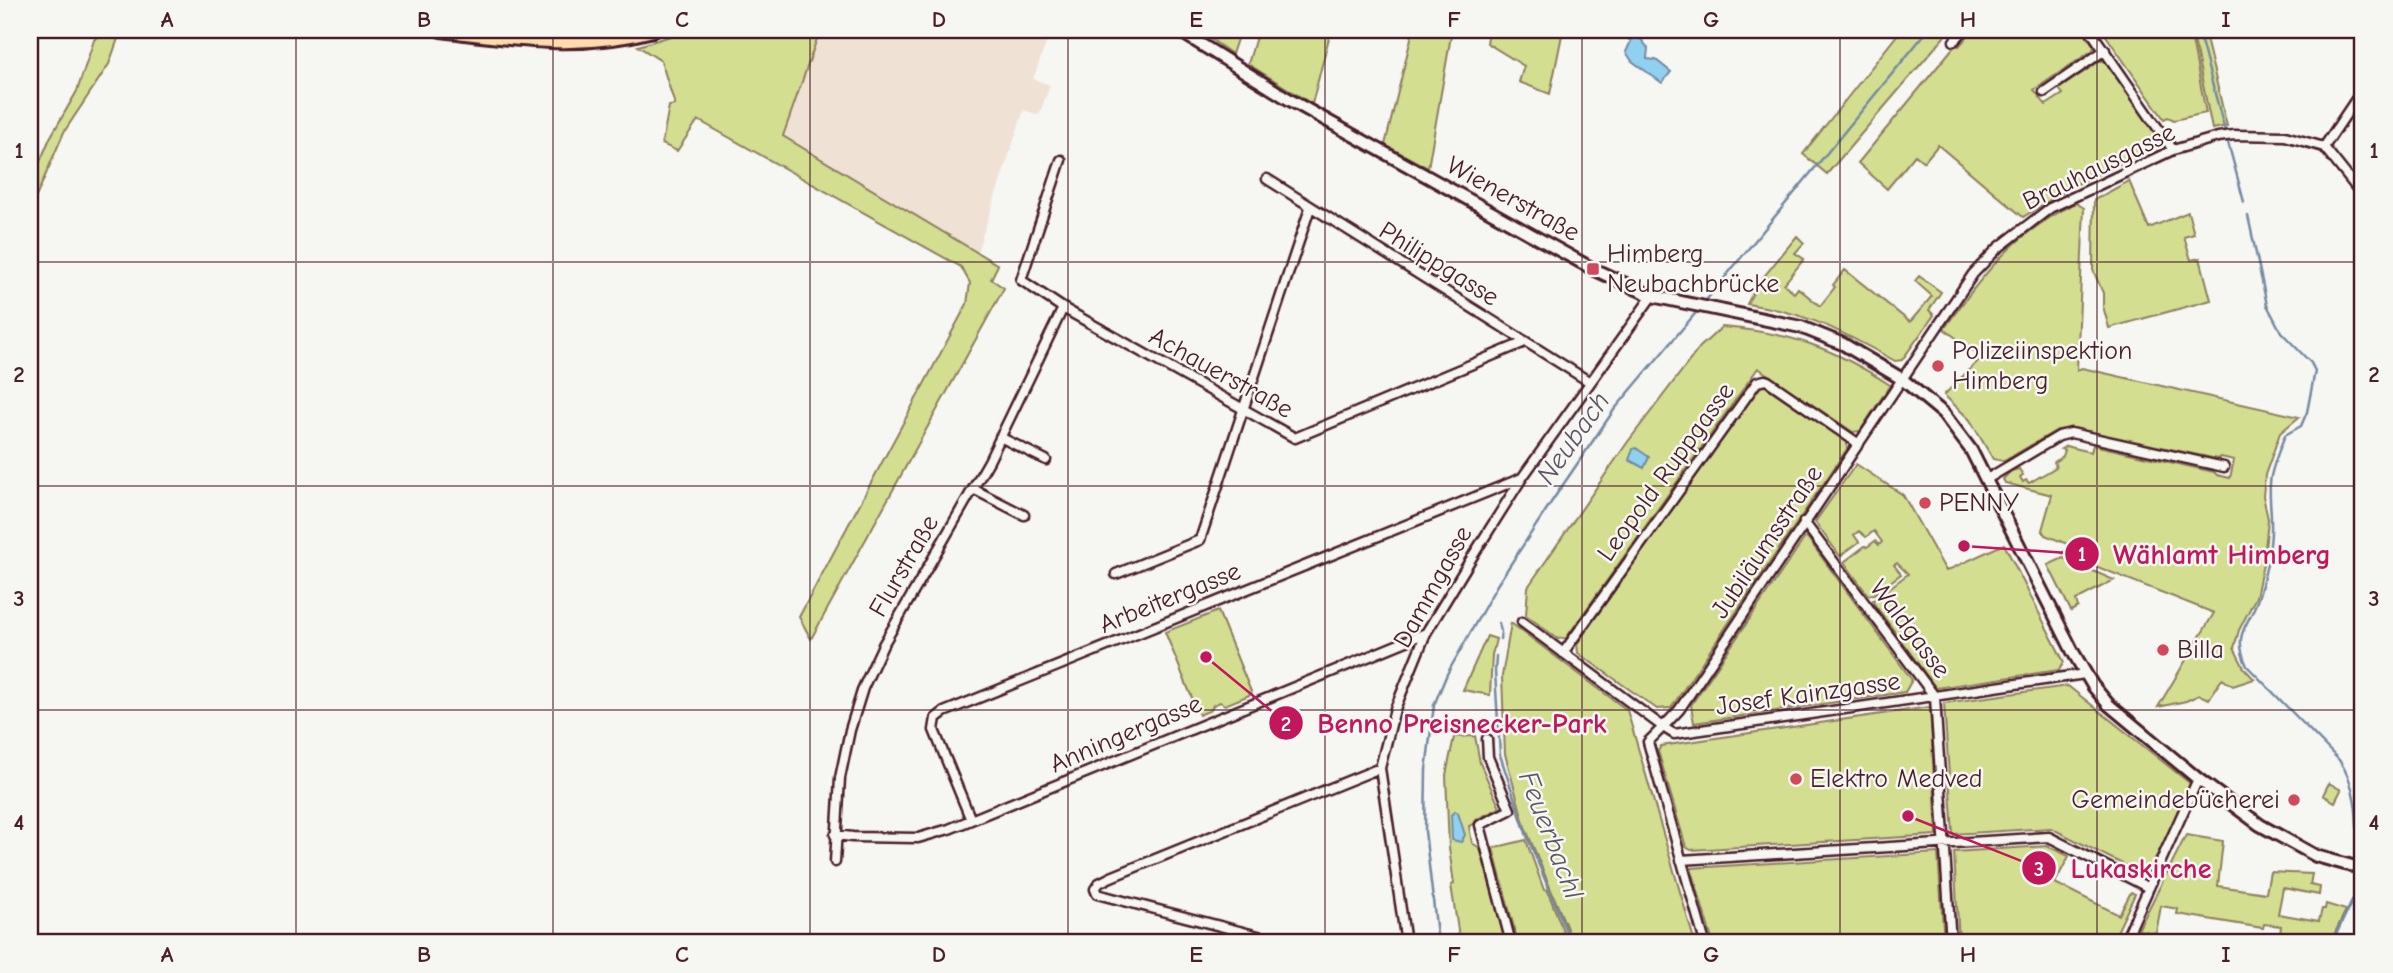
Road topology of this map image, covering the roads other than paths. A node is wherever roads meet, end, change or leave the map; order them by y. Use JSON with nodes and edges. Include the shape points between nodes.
{"nodes":[{"id":1,"x":441,"y":30,"type":"edge"},
{"id":2,"x":653,"y":30,"type":"edge"},
{"id":3,"x":1178,"y":30,"type":"edge"},
{"id":4,"x":1964,"y":30,"type":"edge"},
{"id":5,"x":2090,"y":30,"type":"edge"},
{"id":6,"x":1954,"y":41,"type":"dead end"},
{"id":7,"x":2105,"y":50,"type":"junction"},
{"id":8,"x":2363,"y":89,"type":"edge"},
{"id":9,"x":2044,"y":92,"type":"dead end"},
{"id":10,"x":2324,"y":147,"type":"junction"},
{"id":11,"x":2173,"y":150,"type":"junction"},
{"id":12,"x":1061,"y":160,"type":"dead end"},
{"id":13,"x":1267,"y":179,"type":"dead end"},
{"id":14,"x":2363,"y":196,"type":"edge"},
{"id":15,"x":1310,"y":208,"type":"junction"},
{"id":16,"x":1652,"y":296,"type":"junction"},
{"id":17,"x":1063,"y":308,"type":"junction"},
{"id":18,"x":1525,"y":342,"type":"junction"},
{"id":19,"x":1902,"y":379,"type":"junction"},
{"id":20,"x":1590,"y":382,"type":"junction"},
{"id":21,"x":1241,"y":409,"type":"junction"},
{"id":22,"x":1000,"y":437,"type":"junction"},
{"id":23,"x":1859,"y":444,"type":"junction"},
{"id":24,"x":1046,"y":460,"type":"dead end"},
{"id":25,"x":2224,"y":467,"type":"dead end"},
{"id":26,"x":1522,"y":478,"type":"junction"},
{"id":27,"x":1987,"y":479,"type":"junction"},
{"id":28,"x":972,"y":489,"type":"junction"},
{"id":29,"x":1024,"y":514,"type":"dead end"},
{"id":30,"x":1804,"y":522,"type":"junction"},
{"id":31,"x":1116,"y":574,"type":"dead end"},
{"id":32,"x":1522,"y":622,"type":"dead end"},
{"id":33,"x":1426,"y":633,"type":"junction"},
{"id":34,"x":1563,"y":653,"type":"junction"},
{"id":35,"x":2085,"y":674,"type":"junction"},
{"id":36,"x":1935,"y":697,"type":"junction"},
{"id":37,"x":1664,"y":727,"type":"junction"},
{"id":38,"x":1488,"y":739,"type":"dead end"},
{"id":39,"x":1380,"y":768,"type":"junction"},
{"id":40,"x":2198,"y":779,"type":"junction"},
{"id":41,"x":971,"y":820,"type":"junction"},
{"id":42,"x":835,"y":835,"type":"junction"},
{"id":43,"x":1945,"y":844,"type":"junction"},
{"id":44,"x":1681,"y":860,"type":"junction"},
{"id":45,"x":835,"y":862,"type":"dead end"},
{"id":46,"x":2363,"y":869,"type":"edge"},
{"id":47,"x":2149,"y":888,"type":"junction"},
{"id":48,"x":1285,"y":943,"type":"edge"},
{"id":49,"x":1406,"y":943,"type":"edge"},
{"id":50,"x":1511,"y":943,"type":"edge"},
{"id":51,"x":1705,"y":943,"type":"edge"},
{"id":52,"x":1951,"y":943,"type":"edge"},
{"id":53,"x":2124,"y":943,"type":"edge"}],
"edges":[{"from":1,"to":2,"type":"main road","via":[[541,42],[619,39]]},
{"from":3,"to":16,"type":"street","name":"Wienerstraße","via":[[1290,100],[1530,236]]},
{"from":4,"to":6,"type":"street"},
{"from":5,"to":7,"type":"street"},
{"from":7,"to":9,"type":"street"},
{"from":7,"to":11,"type":"street"},
{"from":8,"to":10,"type":"street"},
{"from":10,"to":11,"type":"street","name":"Brauhausgasse","via":[[2285,136],[2234,135]]},
{"from":10,"to":14,"type":"street"},
{"from":11,"to":19,"type":"street","name":"Brauhausgasse","via":[[2050,208],[2021,228],[1973,274]]},
{"from":12,"to":17,"type":"street","name":"Achauerstraße","via":[[1021,280]]},
{"from":13,"to":15,"type":"street","name":"Philippgasse"},
{"from":15,"to":18,"type":"street","name":"Philippgasse"},
{"from":15,"to":21,"type":"street"},
{"from":16,"to":19,"type":"street","name":"Wienerstraße","via":[[1780,321],[1843,344]]},
{"from":16,"to":20,"type":"street","name":"Dammgasse"},
{"from":17,"to":21,"type":"street","name":"Achauerstraße"},
{"from":17,"to":22,"type":"street","name":"Flurstraße"},
{"from":18,"to":20,"type":"street","name":"Philippgasse"},
{"from":18,"to":21,"type":"street","name":"Achauerstraße","via":[[1295,438]]},
{"from":19,"to":23,"type":"street","name":"Jubiläumsstraße"},
{"from":19,"to":27,"type":"street","name":"Wienerstraße","via":[[1943,413]]},
{"from":20,"to":26,"type":"street","name":"Dammgasse"},
{"from":21,"to":31,"type":"street","via":[[1200,540]]},
{"from":22,"to":24,"type":"street"},
{"from":22,"to":28,"type":"street","name":"Flurstraße"},
{"from":23,"to":30,"type":"street","name":"Jubiläumsstraße"},
{"from":23,"to":34,"type":"street","name":"Leopold Ruppgasse","via":[[1765,380],[1757,382]]},
{"from":25,"to":27,"type":"street","via":[[2071,433]]},
{"from":26,"to":33,"type":"street","name":"Dammgasse"},
{"from":26,"to":41,"type":"street","name":"Arbeitergasse","via":[[944,712],[936,718],[934,730]]},
{"from":27,"to":35,"type":"street","name":"Wienerstraße"},
{"from":28,"to":29,"type":"street"},
{"from":28,"to":42,"type":"street","name":"Flurstraße","via":[[863,688],[840,778]]},
{"from":30,"to":36,"type":"street","name":"Waldgasse"},
{"from":30,"to":37,"type":"street","name":"Jubiläumsstraße"},
{"from":32,"to":34,"type":"street"},
{"from":33,"to":39,"type":"street","name":"Dammgasse","via":[[1395,709]]},
{"from":33,"to":41,"type":"street","name":"Anningergasse"},
{"from":34,"to":37,"type":"street"},
{"from":35,"to":36,"type":"street","name":"Josef Kainzgasse"},
{"from":35,"to":40,"type":"street","name":"Wienerstraße","via":[[2109,705]]},
{"from":36,"to":37,"type":"street","name":"Josef Kainzgasse","via":[[1674,734]]},
{"from":36,"to":43,"type":"street","name":"Waldgasse"},
{"from":37,"to":44,"type":"street","name":"Jubiläumsstraße","via":[[1648,742]]},
{"from":38,"to":50,"type":"street","via":[[1488,757],[1510,810],[1480,825]]},
{"from":39,"to":48,"type":"street","via":[[1111,877],[1095,889],[1097,894]]},
{"from":39,"to":49,"type":"street","name":"Dammgasse"},
{"from":40,"to":46,"type":"street","name":"Wienerstraße","via":[[2276,835],[2316,856]]},
{"from":40,"to":47,"type":"street"},
{"from":41,"to":42,"type":"street","name":"Anningergasse","via":[[918,838]]},
{"from":42,"to":45,"type":"street","name":"Flurstraße"},
{"from":43,"to":44,"type":"street"},
{"from":43,"to":47,"type":"street","via":[[2049,837]]},
{"from":43,"to":52,"type":"street","name":"Waldgasse"},
{"from":44,"to":51,"type":"street"},
{"from":47,"to":53,"type":"street"}]}
